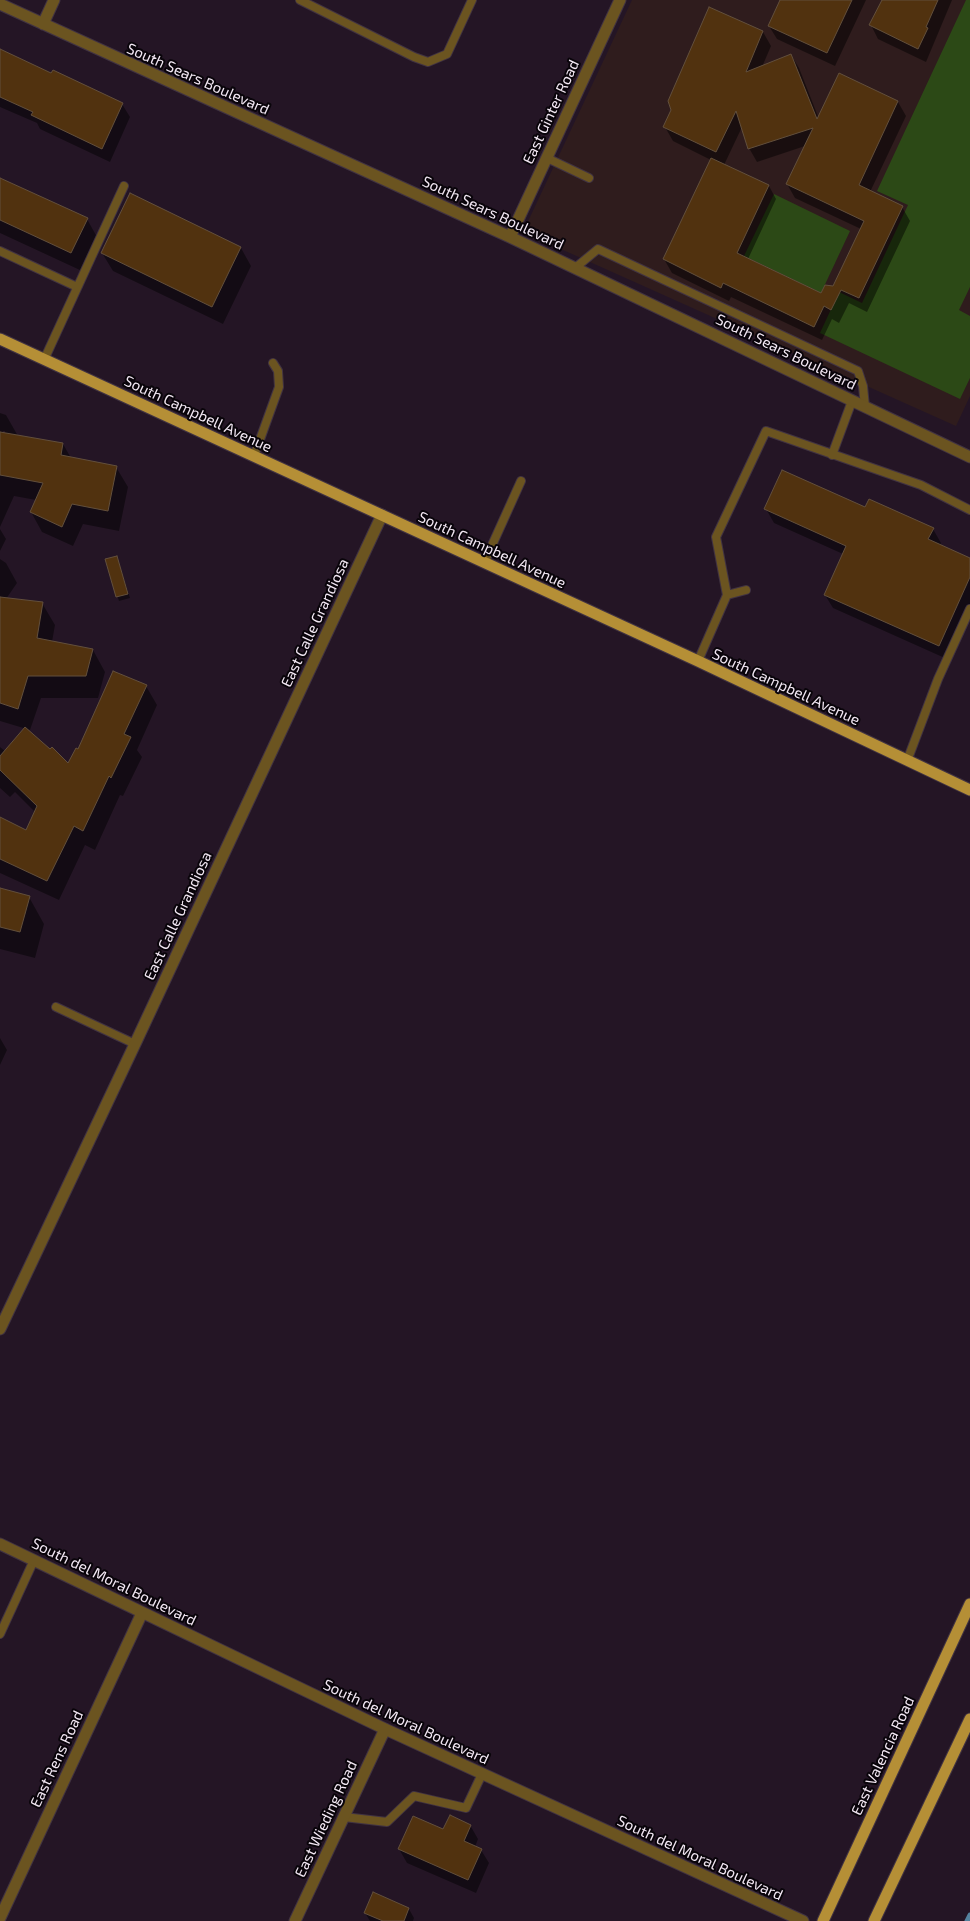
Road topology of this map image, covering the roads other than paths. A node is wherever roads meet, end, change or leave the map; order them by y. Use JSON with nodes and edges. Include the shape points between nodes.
{"nodes":[{"id":1,"x":54,"y":0,"type":"edge"},
{"id":2,"x":300,"y":0,"type":"edge"},
{"id":3,"x":472,"y":0,"type":"edge"},
{"id":4,"x":620,"y":0,"type":"edge"},
{"id":5,"x":0,"y":4,"type":"edge"},
{"id":6,"x":43,"y":24,"type":"junction"},
{"id":7,"x":547,"y":158,"type":"junction"},
{"id":8,"x":589,"y":178,"type":"dead end"},
{"id":9,"x":124,"y":186,"type":"dead end"},
{"id":10,"x":510,"y":237,"type":"junction"},
{"id":11,"x":0,"y":251,"type":"edge"},
{"id":12,"x":575,"y":268,"type":"junction"},
{"id":13,"x":75,"y":286,"type":"dead end"},
{"id":14,"x":0,"y":339,"type":"edge"},
{"id":15,"x":44,"y":360,"type":"junction"},
{"id":16,"x":273,"y":364,"type":"dead end"},
{"id":17,"x":852,"y":401,"type":"junction"},
{"id":18,"x":865,"y":406,"type":"junction"},
{"id":19,"x":832,"y":455,"type":"junction"},
{"id":20,"x":254,"y":456,"type":"junction"},
{"id":21,"x":970,"y":457,"type":"edge"},
{"id":22,"x":521,"y":481,"type":"dead end"},
{"id":23,"x":970,"y":510,"type":"edge"},
{"id":24,"x":382,"y":515,"type":"junction"},
{"id":25,"x":484,"y":562,"type":"junction"},
{"id":26,"x":746,"y":590,"type":"dead end"},
{"id":27,"x":727,"y":595,"type":"junction"},
{"id":28,"x":970,"y":609,"type":"edge"},
{"id":29,"x":698,"y":661,"type":"junction"},
{"id":30,"x":907,"y":761,"type":"junction"},
{"id":31,"x":970,"y":790,"type":"edge"},
{"id":32,"x":56,"y":1007,"type":"dead end"},
{"id":33,"x":135,"y":1044,"type":"junction"},
{"id":34,"x":0,"y":1329,"type":"edge"},
{"id":35,"x":0,"y":1544,"type":"edge"},
{"id":36,"x":34,"y":1560,"type":"junction"},
{"id":37,"x":970,"y":1604,"type":"edge"},
{"id":38,"x":142,"y":1613,"type":"junction"},
{"id":39,"x":0,"y":1634,"type":"edge"},
{"id":40,"x":970,"y":1719,"type":"edge"},
{"id":41,"x":385,"y":1729,"type":"junction"},
{"id":42,"x":482,"y":1774,"type":"junction"},
{"id":43,"x":344,"y":1817,"type":"junction"},
{"id":44,"x":0,"y":1918,"type":"edge"},
{"id":45,"x":295,"y":1921,"type":"edge"},
{"id":46,"x":803,"y":1921,"type":"edge"},
{"id":47,"x":823,"y":1921,"type":"edge"},
{"id":48,"x":874,"y":1921,"type":"edge"}],
"edges":[{"from":1,"to":6,"type":"street"},
{"from":2,"to":3,"type":"lane","via":[[428,62],[447,54]]},
{"from":4,"to":7,"type":"street","name":"East Ginter Road"},
{"from":5,"to":6,"type":"street","name":"South Sears Boulevard"},
{"from":6,"to":10,"type":"street","name":"South Sears Boulevard"},
{"from":7,"to":8,"type":"lane"},
{"from":7,"to":10,"type":"street","name":"East Ginter Road"},
{"from":9,"to":15,"type":"lane"},
{"from":10,"to":12,"type":"street","name":"South Sears Boulevard"},
{"from":11,"to":13,"type":"lane"},
{"from":12,"to":17,"type":"street","name":"South Sears Boulevard"},
{"from":12,"to":18,"type":"lane","via":[[598,249],[858,371]]},
{"from":14,"to":15,"type":"main road","name":"South Campbell Avenue"},
{"from":15,"to":20,"type":"main road","name":"South Campbell Avenue"},
{"from":16,"to":20,"type":"lane","via":[[278,371],[279,387]]},
{"from":17,"to":18,"type":"street","name":"South Sears Boulevard"},
{"from":17,"to":19,"type":"lane"},
{"from":18,"to":21,"type":"street","name":"South Sears Boulevard"},
{"from":19,"to":23,"type":"lane","via":[[921,485]]},
{"from":19,"to":27,"type":"lane","via":[[766,431],[716,537]]},
{"from":20,"to":24,"type":"main road","name":"South Campbell Avenue"},
{"from":22,"to":25,"type":"lane"},
{"from":24,"to":25,"type":"main road","name":"South Campbell Avenue"},
{"from":24,"to":33,"type":"street","name":"East Calle Grandiosa"},
{"from":25,"to":29,"type":"main road","name":"South Campbell Avenue"},
{"from":26,"to":27,"type":"lane"},
{"from":27,"to":29,"type":"lane"},
{"from":28,"to":30,"type":"lane","via":[[938,679]]},
{"from":29,"to":30,"type":"main road","name":"South Campbell Avenue"},
{"from":30,"to":31,"type":"main road","name":"South Campbell Avenue"},
{"from":32,"to":33,"type":"lane"},
{"from":33,"to":34,"type":"street","name":"East Calle Grandiosa"},
{"from":35,"to":36,"type":"street","name":"South del Moral Boulevard"},
{"from":36,"to":38,"type":"street","name":"South del Moral Boulevard"},
{"from":36,"to":39,"type":"lane"},
{"from":37,"to":47,"type":"main road","name":"East Valencia Road"},
{"from":38,"to":41,"type":"street","name":"South del Moral Boulevard"},
{"from":38,"to":44,"type":"street","name":"East Rens Road"},
{"from":40,"to":48,"type":"main road"},
{"from":41,"to":42,"type":"street","name":"South del Moral Boulevard"},
{"from":41,"to":43,"type":"street","name":"East Wieding Road"},
{"from":42,"to":43,"type":"lane","via":[[466,1808],[414,1796],[387,1822]]},
{"from":42,"to":46,"type":"street","name":"South del Moral Boulevard"},
{"from":43,"to":45,"type":"street","name":"East Wieding Road"}]}
